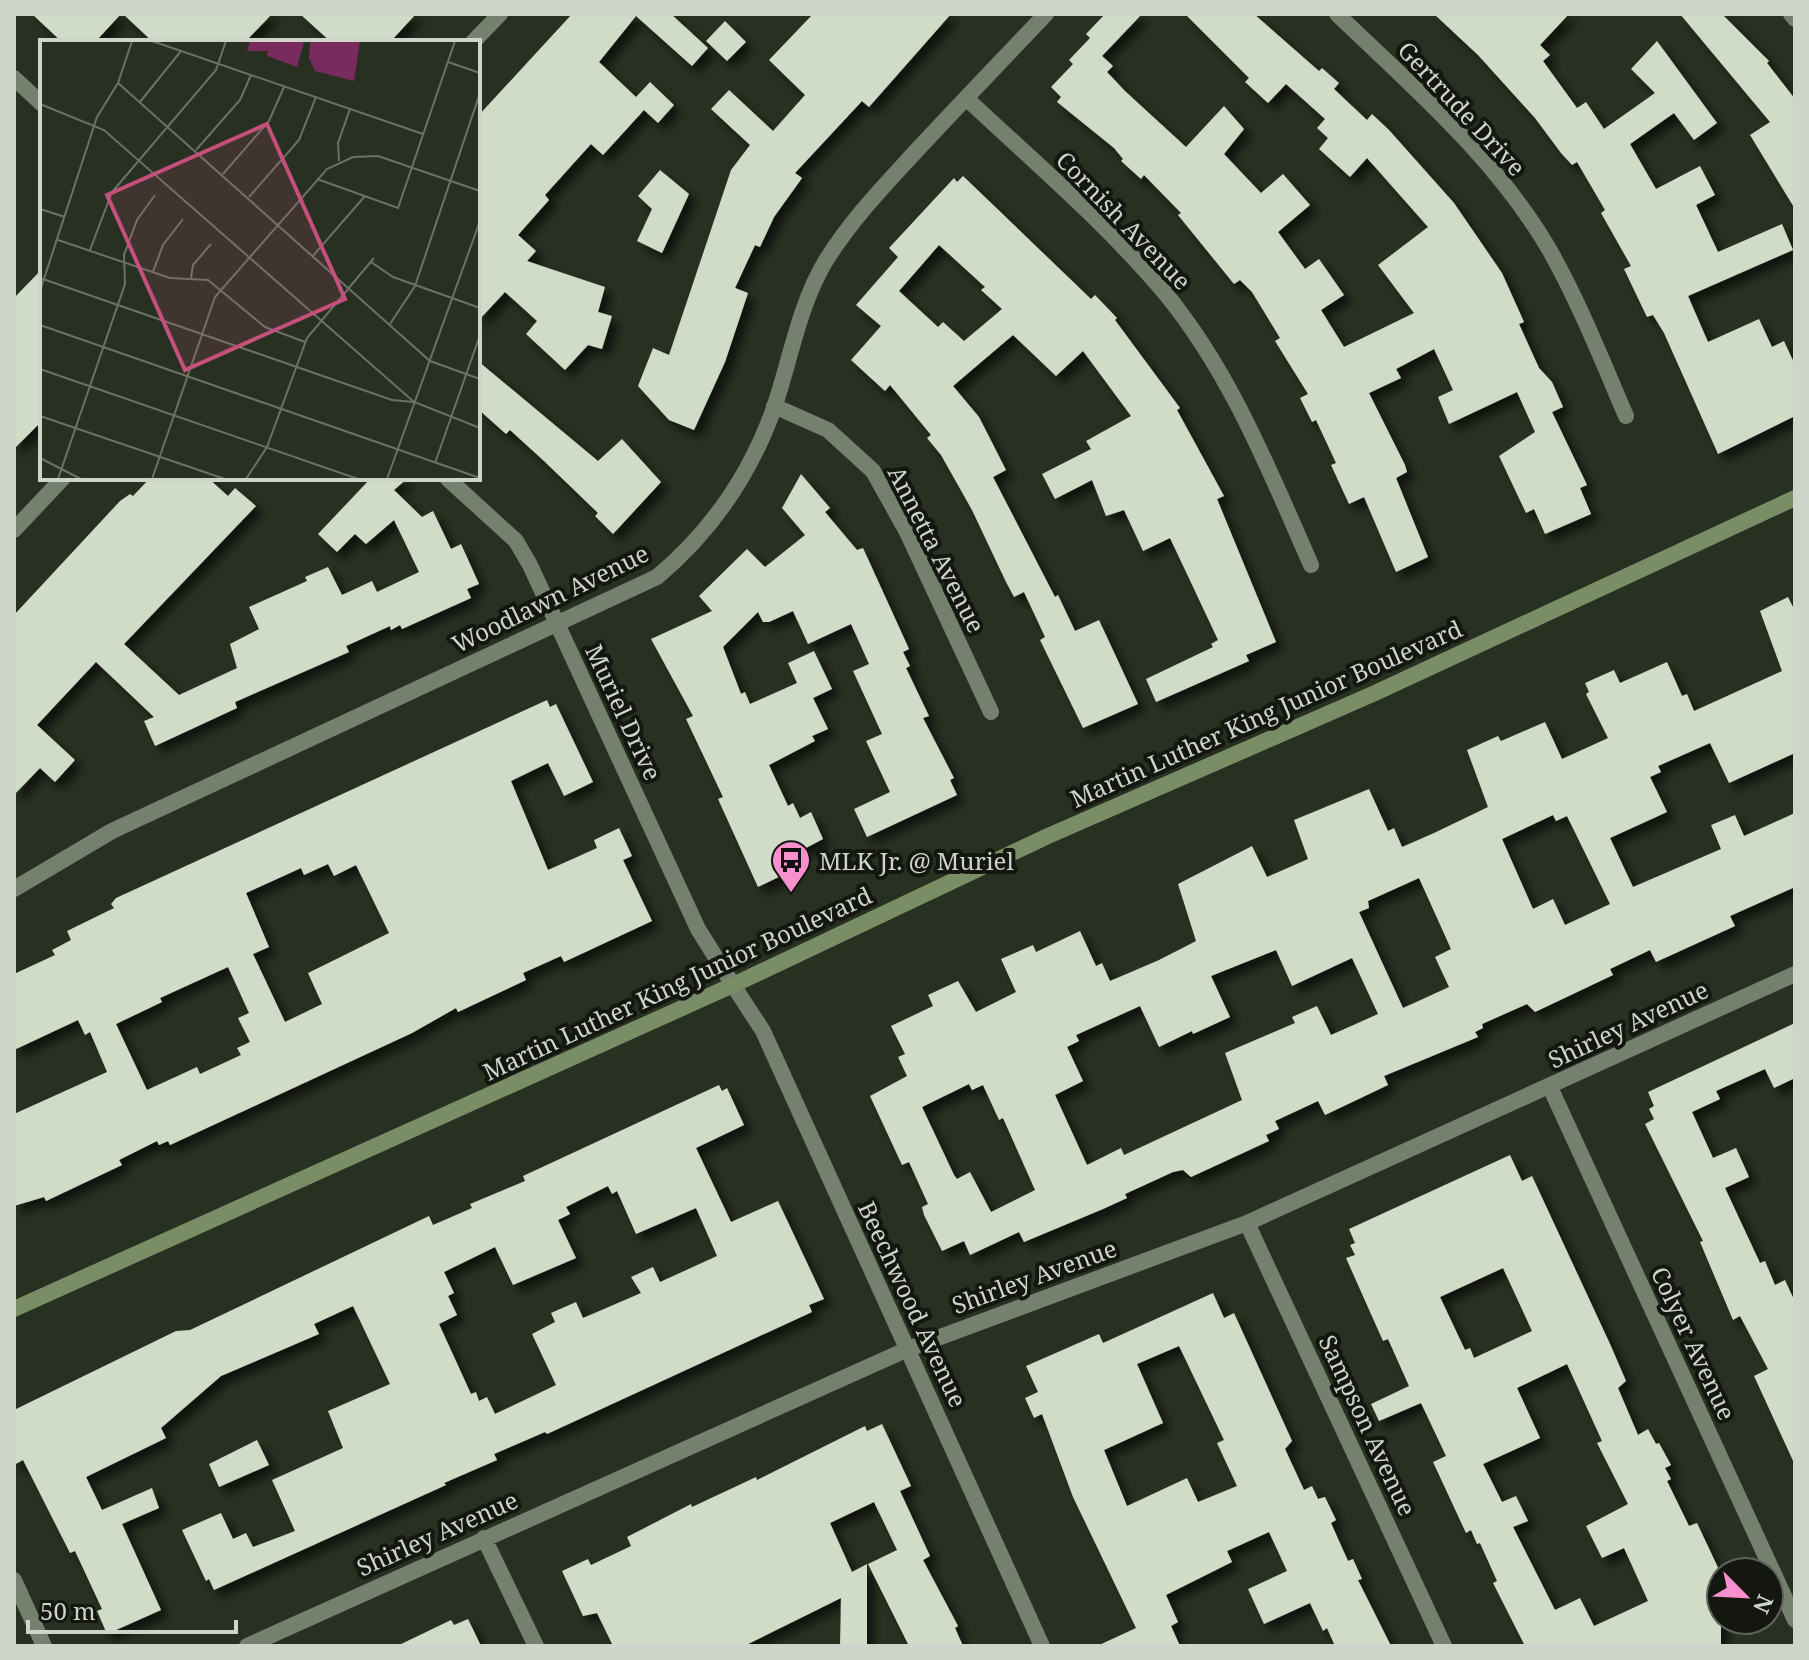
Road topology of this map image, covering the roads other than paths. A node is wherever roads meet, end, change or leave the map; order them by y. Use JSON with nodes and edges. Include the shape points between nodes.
{"nodes":[{"id":1,"x":500,"y":14,"type":"edge"},
{"id":2,"x":1046,"y":14,"type":"edge"},
{"id":3,"x":1337,"y":14,"type":"edge"},
{"id":4,"x":475,"y":40,"type":"edge"},
{"id":5,"x":14,"y":78,"type":"edge"},
{"id":6,"x":966,"y":98,"type":"junction"},
{"id":7,"x":40,"y":102,"type":"edge"},
{"id":8,"x":774,"y":406,"type":"junction"},
{"id":9,"x":1626,"y":416,"type":"dead end"},
{"id":10,"x":61,"y":480,"type":"edge"},
{"id":11,"x":449,"y":480,"type":"edge"},
{"id":12,"x":1795,"y":498,"type":"edge"},
{"id":13,"x":14,"y":530,"type":"edge"},
{"id":14,"x":1311,"y":565,"type":"dead end"},
{"id":15,"x":557,"y":624,"type":"junction"},
{"id":16,"x":991,"y":712,"type":"dead end"},
{"id":17,"x":14,"y":889,"type":"edge"},
{"id":18,"x":1795,"y":974,"type":"edge"},
{"id":19,"x":733,"y":985,"type":"junction"},
{"id":20,"x":1550,"y":1087,"type":"junction"},
{"id":21,"x":1247,"y":1223,"type":"junction"},
{"id":22,"x":14,"y":1309,"type":"edge"},
{"id":23,"x":908,"y":1349,"type":"junction"},
{"id":24,"x":484,"y":1538,"type":"junction"},
{"id":25,"x":14,"y":1580,"type":"edge"},
{"id":26,"x":1795,"y":1620,"type":"edge"},
{"id":27,"x":44,"y":1646,"type":"edge"},
{"id":28,"x":247,"y":1646,"type":"edge"},
{"id":29,"x":536,"y":1646,"type":"edge"},
{"id":30,"x":1042,"y":1646,"type":"edge"},
{"id":31,"x":1444,"y":1646,"type":"edge"}],
"edges":[{"from":1,"to":4,"type":"street"},
{"from":2,"to":6,"type":"street","name":"Woodlawn Avenue"},
{"from":3,"to":9,"type":"street","name":"Gertrude Drive","via":[[1454,127],[1518,205],[1582,313]]},
{"from":5,"to":7,"type":"street"},
{"from":6,"to":8,"type":"street","name":"Woodlawn Avenue","via":[[877,193],[824,263],[804,306]]},
{"from":6,"to":14,"type":"street","name":"Cornish Avenue","via":[[1112,235],[1166,294],[1211,357]]},
{"from":8,"to":15,"type":"street","name":"Woodlawn Avenue","via":[[748,469],[692,548],[657,577]]},
{"from":8,"to":16,"type":"street","name":"Annetta Avenue","via":[[828,430],[873,471]]},
{"from":10,"to":13,"type":"street"},
{"from":11,"to":15,"type":"street","name":"Muriel Drive","via":[[516,541]]},
{"from":12,"to":19,"type":"main road","name":"Martin Luther King Junior Boulevard","via":[[1375,693],[1048,836]]},
{"from":15,"to":17,"type":"street","name":"Woodlawn Avenue","via":[[112,831]]},
{"from":15,"to":19,"type":"street","name":"Muriel Drive","via":[[698,929]]},
{"from":18,"to":20,"type":"street","name":"Shirley Avenue"},
{"from":19,"to":22,"type":"main road","name":"Martin Luther King Junior Boulevard"},
{"from":19,"to":23,"type":"street","name":"Beechwood Avenue","via":[[763,1031]]},
{"from":20,"to":21,"type":"street","name":"Shirley Avenue"},
{"from":20,"to":26,"type":"street","name":"Colyer Avenue"},
{"from":21,"to":23,"type":"street","name":"Shirley Avenue"},
{"from":21,"to":31,"type":"street","name":"Sampson Avenue"},
{"from":23,"to":24,"type":"street","name":"Shirley Avenue"},
{"from":23,"to":30,"type":"street","name":"Beechwood Avenue"},
{"from":24,"to":28,"type":"street","name":"Shirley Avenue"},
{"from":24,"to":29,"type":"street"},
{"from":25,"to":27,"type":"street"}]}
